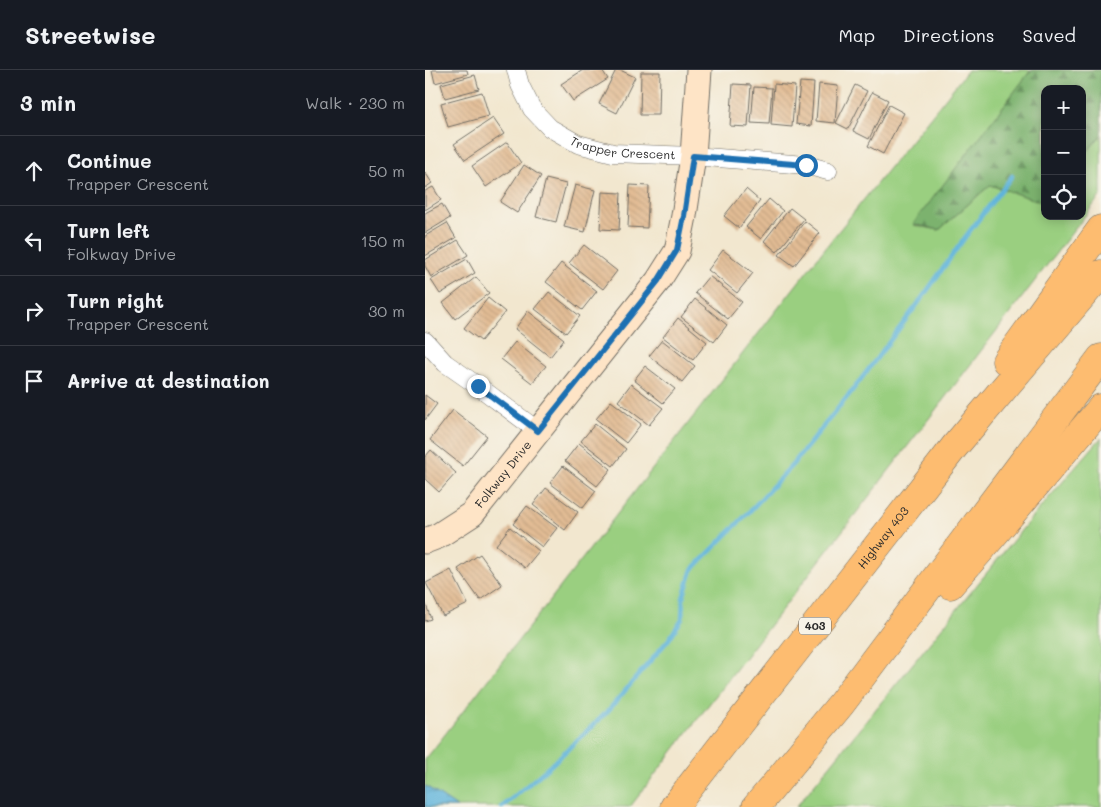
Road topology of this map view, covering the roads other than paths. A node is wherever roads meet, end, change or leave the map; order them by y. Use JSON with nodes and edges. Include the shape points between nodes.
{"nodes":[{"id":1,"x":516,"y":70,"type":"edge"},
{"id":2,"x":699,"y":70,"type":"edge"},
{"id":3,"x":693,"y":156,"type":"junction"},
{"id":4,"x":828,"y":172,"type":"dead end"},
{"id":5,"x":1101,"y":229,"type":"edge"},
{"id":6,"x":1101,"y":274,"type":"edge"},
{"id":7,"x":425,"y":341,"type":"edge"},
{"id":8,"x":1101,"y":358,"type":"edge"},
{"id":9,"x":1101,"y":408,"type":"edge"},
{"id":10,"x":538,"y":431,"type":"junction"},
{"id":11,"x":955,"y":446,"type":"junction"},
{"id":12,"x":425,"y":541,"type":"edge"},
{"id":13,"x":841,"y":704,"type":"junction"},
{"id":14,"x":674,"y":807,"type":"edge"},
{"id":15,"x":756,"y":807,"type":"edge"}],
"edges":[{"from":1,"to":3,"type":"street","name":"Trapper Crescent","via":[[531,110],[550,128],[578,144],[613,153]]},
{"from":2,"to":3,"type":"street","name":"Folkway Drive"},
{"from":3,"to":4,"type":"street","name":"Trapper Crescent","via":[[806,165]]},
{"from":3,"to":10,"type":"street","name":"Folkway Drive","via":[[677,250],[658,281]]},
{"from":5,"to":11,"type":"highway","via":[[1008,358]]},
{"from":6,"to":11,"type":"highway","name":"Highway 403","number":"403"},
{"from":7,"to":10,"type":"street","via":[[445,363]]},
{"from":8,"to":13,"type":"highway"},
{"from":9,"to":13,"type":"highway","via":[[980,551]]},
{"from":10,"to":12,"type":"street","name":"Folkway Drive","via":[[472,514]]},
{"from":11,"to":14,"type":"highway","name":"Highway 403","number":"403"},
{"from":13,"to":15,"type":"highway"}]}
